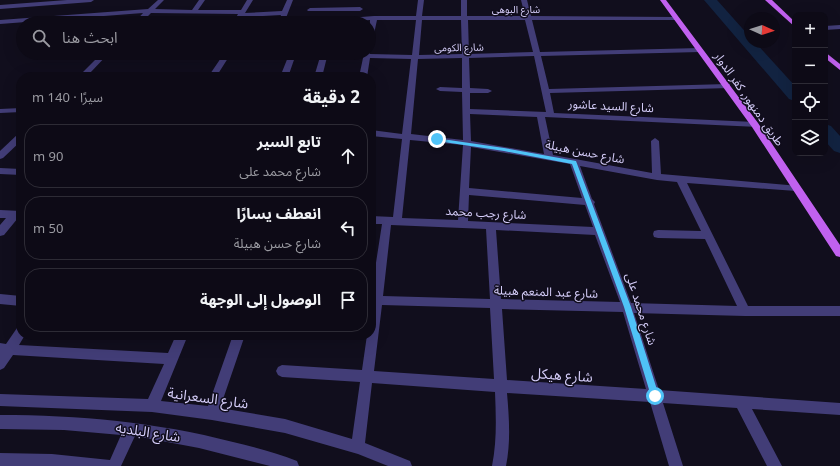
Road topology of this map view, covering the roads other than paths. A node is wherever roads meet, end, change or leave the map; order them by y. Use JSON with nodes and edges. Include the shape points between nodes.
{"nodes":[{"id":1,"x":3,"y":0,"type":"edge"},
{"id":2,"x":91,"y":0,"type":"edge"},
{"id":3,"x":161,"y":0,"type":"edge"},
{"id":4,"x":202,"y":0,"type":"edge"},
{"id":5,"x":250,"y":0,"type":"edge"},
{"id":6,"x":290,"y":0,"type":"edge"},
{"id":7,"x":337,"y":0,"type":"edge"},
{"id":8,"x":421,"y":0,"type":"edge"},
{"id":9,"x":464,"y":0,"type":"edge"},
{"id":10,"x":524,"y":0,"type":"edge"},
{"id":11,"x":663,"y":0,"type":"edge"},
{"id":12,"x":768,"y":0,"type":"edge"},
{"id":13,"x":362,"y":1,"type":"edge"},
{"id":14,"x":0,"y":4,"type":"edge"},
{"id":15,"x":0,"y":7,"type":"edge"},
{"id":16,"x":360,"y":9,"type":"junction"},
{"id":17,"x":310,"y":10,"type":"dead end"},
{"id":18,"x":334,"y":10,"type":"junction"},
{"id":19,"x":150,"y":11,"type":"junction"},
{"id":20,"x":194,"y":11,"type":"junction"},
{"id":21,"x":242,"y":13,"type":"junction"},
{"id":22,"x":285,"y":13,"type":"junction"},
{"id":23,"x":82,"y":16,"type":"edge"},
{"id":24,"x":145,"y":16,"type":"edge"},
{"id":25,"x":240,"y":16,"type":"edge"},
{"id":26,"x":284,"y":16,"type":"edge"},
{"id":27,"x":358,"y":16,"type":"edge"},
{"id":28,"x":376,"y":18,"type":"edge"},
{"id":29,"x":675,"y":18,"type":"junction"},
{"id":30,"x":419,"y":19,"type":"junction"},
{"id":31,"x":464,"y":19,"type":"junction"},
{"id":32,"x":528,"y":19,"type":"junction"},
{"id":33,"x":16,"y":21,"type":"edge"},
{"id":34,"x":0,"y":22,"type":"edge"},
{"id":35,"x":792,"y":22,"type":"edge"},
{"id":36,"x":828,"y":28,"type":"edge"},
{"id":37,"x":840,"y":28,"type":"edge"},
{"id":38,"x":700,"y":50,"type":"junction"},
{"id":39,"x":376,"y":55,"type":"edge"},
{"id":40,"x":537,"y":56,"type":"junction"},
{"id":41,"x":415,"y":57,"type":"junction"},
{"id":42,"x":465,"y":57,"type":"junction"},
{"id":43,"x":828,"y":57,"type":"edge"},
{"id":44,"x":99,"y":60,"type":"edge"},
{"id":45,"x":223,"y":60,"type":"edge"},
{"id":46,"x":291,"y":60,"type":"edge"},
{"id":47,"x":323,"y":60,"type":"edge"},
{"id":48,"x":366,"y":60,"type":"edge"},
{"id":49,"x":840,"y":68,"type":"edge"},
{"id":50,"x":87,"y":72,"type":"edge"},
{"id":51,"x":215,"y":72,"type":"edge"},
{"id":52,"x":286,"y":72,"type":"edge"},
{"id":53,"x":320,"y":72,"type":"edge"},
{"id":54,"x":363,"y":72,"type":"edge"},
{"id":55,"x":727,"y":86,"type":"junction"},
{"id":56,"x":440,"y":89,"type":"dead end"},
{"id":57,"x":466,"y":89,"type":"junction"},
{"id":58,"x":488,"y":91,"type":"dead end"},
{"id":59,"x":546,"y":91,"type":"junction"},
{"id":60,"x":16,"y":110,"type":"edge"},
{"id":61,"x":0,"y":111,"type":"edge"},
{"id":62,"x":466,"y":111,"type":"junction"},
{"id":63,"x":540,"y":114,"type":"junction"},
{"id":64,"x":551,"y":114,"type":"junction"},
{"id":65,"x":755,"y":125,"type":"junction"},
{"id":66,"x":376,"y":133,"type":"edge"},
{"id":67,"x":407,"y":136,"type":"junction"},
{"id":68,"x":16,"y":141,"type":"edge"},
{"id":69,"x":655,"y":141,"type":"dead end"},
{"id":70,"x":467,"y":143,"type":"junction"},
{"id":71,"x":0,"y":156,"type":"edge"},
{"id":72,"x":549,"y":158,"type":"junction"},
{"id":73,"x":574,"y":163,"type":"junction"},
{"id":74,"x":0,"y":170,"type":"edge"},
{"id":75,"x":16,"y":172,"type":"edge"},
{"id":76,"x":657,"y":178,"type":"junction"},
{"id":77,"x":681,"y":180,"type":"junction"},
{"id":78,"x":796,"y":188,"type":"junction"},
{"id":79,"x":465,"y":191,"type":"junction"},
{"id":80,"x":590,"y":202,"type":"junction"},
{"id":81,"x":0,"y":214,"type":"edge"},
{"id":82,"x":16,"y":214,"type":"edge"},
{"id":83,"x":16,"y":216,"type":"edge"},
{"id":84,"x":376,"y":220,"type":"edge"},
{"id":85,"x":392,"y":222,"type":"junction"},
{"id":86,"x":463,"y":225,"type":"junction"},
{"id":87,"x":491,"y":227,"type":"junction"},
{"id":88,"x":600,"y":231,"type":"junction"},
{"id":89,"x":0,"y":232,"type":"edge"},
{"id":90,"x":658,"y":234,"type":"dead end"},
{"id":91,"x":708,"y":235,"type":"junction"},
{"id":92,"x":840,"y":253,"type":"edge"},
{"id":93,"x":376,"y":291,"type":"edge"},
{"id":94,"x":0,"y":299,"type":"edge"},
{"id":95,"x":16,"y":299,"type":"edge"},
{"id":96,"x":376,"y":300,"type":"edge"},
{"id":97,"x":496,"y":304,"type":"junction"},
{"id":98,"x":627,"y":307,"type":"junction"},
{"id":99,"x":745,"y":311,"type":"junction"},
{"id":100,"x":840,"y":311,"type":"edge"},
{"id":101,"x":16,"y":337,"type":"edge"},
{"id":102,"x":180,"y":340,"type":"edge"},
{"id":103,"x":237,"y":340,"type":"edge"},
{"id":104,"x":370,"y":340,"type":"edge"},
{"id":105,"x":5,"y":349,"type":"edge"},
{"id":106,"x":172,"y":359,"type":"junction"},
{"id":107,"x":0,"y":364,"type":"edge"},
{"id":108,"x":282,"y":371,"type":"dead end"},
{"id":109,"x":367,"y":377,"type":"junction"},
{"id":110,"x":501,"y":386,"type":"junction"},
{"id":111,"x":655,"y":396,"type":"junction"},
{"id":112,"x":0,"y":400,"type":"edge"},
{"id":113,"x":741,"y":402,"type":"junction"},
{"id":114,"x":152,"y":406,"type":"junction"},
{"id":115,"x":840,"y":409,"type":"edge"},
{"id":116,"x":212,"y":413,"type":"junction"},
{"id":117,"x":0,"y":422,"type":"edge"},
{"id":118,"x":131,"y":429,"type":"junction"},
{"id":119,"x":358,"y":447,"type":"junction"},
{"id":120,"x":0,"y":460,"type":"edge"},
{"id":121,"x":51,"y":464,"type":"edge"},
{"id":122,"x":107,"y":466,"type":"edge"},
{"id":123,"x":114,"y":466,"type":"edge"},
{"id":124,"x":292,"y":466,"type":"edge"},
{"id":125,"x":405,"y":466,"type":"edge"},
{"id":126,"x":499,"y":466,"type":"edge"},
{"id":127,"x":676,"y":466,"type":"edge"},
{"id":128,"x":775,"y":466,"type":"edge"}],
"edges":[{"from":1,"to":14,"type":"street"},
{"from":2,"to":15,"type":"street"},
{"from":3,"to":19,"type":"street"},
{"from":4,"to":20,"type":"street"},
{"from":5,"to":21,"type":"street"},
{"from":6,"to":22,"type":"street"},
{"from":7,"to":18,"type":"street"},
{"from":8,"to":30,"type":"street"},
{"from":9,"to":31,"type":"street"},
{"from":10,"to":32,"type":"street"},
{"from":11,"to":29,"type":"main road","name":"طريق دمنهور, كفر الدوار"},
{"from":12,"to":35,"type":"main road"},
{"from":13,"to":16,"type":"street"},
{"from":16,"to":18,"type":"street"},
{"from":16,"to":27,"type":"street"},
{"from":17,"to":18,"type":"street"},
{"from":19,"to":20,"type":"street"},
{"from":19,"to":23,"type":"street"},
{"from":19,"to":24,"type":"street"},
{"from":20,"to":21,"type":"street"},
{"from":21,"to":22,"type":"street"},
{"from":21,"to":25,"type":"street"},
{"from":22,"to":26,"type":"street"},
{"from":28,"to":30,"type":"street","name":"شارع البوهى"},
{"from":29,"to":32,"type":"street","name":"شارع البوهى"},
{"from":29,"to":38,"type":"main road","name":"طريق دمنهور, كفر الدوار"},
{"from":30,"to":31,"type":"street","name":"شارع البوهى"},
{"from":30,"to":41,"type":"street"},
{"from":31,"to":32,"type":"street","name":"شارع البوهى"},
{"from":31,"to":42,"type":"street"},
{"from":32,"to":40,"type":"street"},
{"from":33,"to":34,"type":"street"},
{"from":36,"to":37,"type":"street"},
{"from":38,"to":40,"type":"street","name":"شارع الكومى"},
{"from":38,"to":55,"type":"main road","name":"طريق دمنهور, كفر الدوار"},
{"from":39,"to":41,"type":"street","name":"شارع الكومى"},
{"from":40,"to":42,"type":"street","name":"شارع الكومى"},
{"from":40,"to":59,"type":"street"},
{"from":41,"to":42,"type":"street","name":"شارع الكومى"},
{"from":41,"to":67,"type":"street"},
{"from":42,"to":57,"type":"street"},
{"from":43,"to":49,"type":"main road"},
{"from":44,"to":50,"type":"street"},
{"from":45,"to":51,"type":"street"},
{"from":46,"to":52,"type":"street"},
{"from":47,"to":53,"type":"street"},
{"from":48,"to":54,"type":"street"},
{"from":55,"to":59,"type":"street"},
{"from":55,"to":65,"type":"main road","name":"طريق دمنهور, كفر الدوار"},
{"from":56,"to":57,"type":"street"},
{"from":57,"to":58,"type":"street"},
{"from":57,"to":62,"type":"street"},
{"from":59,"to":64,"type":"street"},
{"from":60,"to":61,"type":"street"},
{"from":62,"to":63,"type":"street","name":"شارع السيد عاشور"},
{"from":62,"to":70,"type":"street"},
{"from":63,"to":64,"type":"street","name":"شارع السيد عاشور"},
{"from":63,"to":72,"type":"street"},
{"from":64,"to":65,"type":"street","name":"شارع السيد عاشور"},
{"from":65,"to":78,"type":"main road","name":"طريق دمنهور, كفر الدوار"},
{"from":66,"to":67,"type":"street","name":"شارع حسن هبيلة"},
{"from":67,"to":70,"type":"street","name":"شارع حسن هبيلة"},
{"from":67,"to":85,"type":"street"},
{"from":68,"to":71,"type":"street"},
{"from":69,"to":76,"type":"street"},
{"from":70,"to":72,"type":"street","name":"شارع حسن هبيلة"},
{"from":70,"to":79,"type":"street"},
{"from":72,"to":73,"type":"street","name":"شارع حسن هبيلة"},
{"from":73,"to":76,"type":"street","name":"شارع حسن هبيلة"},
{"from":73,"to":80,"type":"street","name":"شارع محمد على"},
{"from":74,"to":75,"type":"street"},
{"from":76,"to":77,"type":"street","name":"شارع حسن هبيلة"},
{"from":77,"to":78,"type":"street","name":"شارع حسن هبيلة"},
{"from":77,"to":91,"type":"street"},
{"from":78,"to":92,"type":"main road","name":"طريق دمنهور, كفر الدوار"},
{"from":79,"to":80,"type":"street"},
{"from":79,"to":86,"type":"street"},
{"from":80,"to":88,"type":"street","name":"شارع محمد على"},
{"from":81,"to":82,"type":"street"},
{"from":83,"to":89,"type":"street"},
{"from":84,"to":85,"type":"street","name":"شارع رجب محمد"},
{"from":85,"to":86,"type":"street","name":"شارع رجب محمد"},
{"from":85,"to":93,"type":"street"},
{"from":86,"to":87,"type":"street","name":"شارع رجب محمد"},
{"from":87,"to":88,"type":"street","name":"شارع رجب محمد"},
{"from":87,"to":97,"type":"street"},
{"from":88,"to":98,"type":"street","name":"شارع محمد على"},
{"from":90,"to":91,"type":"street"},
{"from":91,"to":99,"type":"street"},
{"from":94,"to":95,"type":"street"},
{"from":96,"to":97,"type":"street","name":"شارع عبد المنعم هبيلة"},
{"from":97,"to":98,"type":"street","name":"شارع عبد المنعم هبيلة"},
{"from":97,"to":110,"type":"street"},
{"from":98,"to":99,"type":"street","name":"شارع عبد المنعم هبيلة"},
{"from":98,"to":111,"type":"street","name":"شارع محمد على"},
{"from":99,"to":100,"type":"street","name":"شارع عبد المنعم هبيلة"},
{"from":101,"to":105,"type":"street"},
{"from":102,"to":106,"type":"street"},
{"from":103,"to":116,"type":"street"},
{"from":104,"to":109,"type":"street"},
{"from":105,"to":106,"type":"street"},
{"from":105,"to":107,"type":"street"},
{"from":106,"to":114,"type":"street"},
{"from":108,"to":109,"type":"street","name":"شارع هيكل"},
{"from":109,"to":110,"type":"street","name":"شارع هيكل"},
{"from":109,"to":119,"type":"street"},
{"from":110,"to":111,"type":"street","name":"شارع هيكل"},
{"from":110,"to":126,"type":"street","via":[[503,424]]},
{"from":111,"to":113,"type":"street","name":"شارع هيكل"},
{"from":111,"to":127,"type":"street","name":"شارع محمد على"},
{"from":112,"to":114,"type":"street","name":"شارع السعرانية"},
{"from":113,"to":115,"type":"street","name":"شارع هيكل"},
{"from":113,"to":128,"type":"street"},
{"from":114,"to":116,"type":"street","name":"شارع السعرانية"},
{"from":116,"to":119,"type":"street","name":"شارع السعرانية","via":[[285,426]]},
{"from":117,"to":118,"type":"street","name":"شارع البلديه","via":[[58,423]]},
{"from":118,"to":123,"type":"street"},
{"from":118,"to":124,"type":"street","name":"شارع البلديه","via":[[206,442]]},
{"from":119,"to":125,"type":"street","name":"شارع السعرانية"},
{"from":120,"to":121,"type":"street"},
{"from":121,"to":122,"type":"street"}]}
